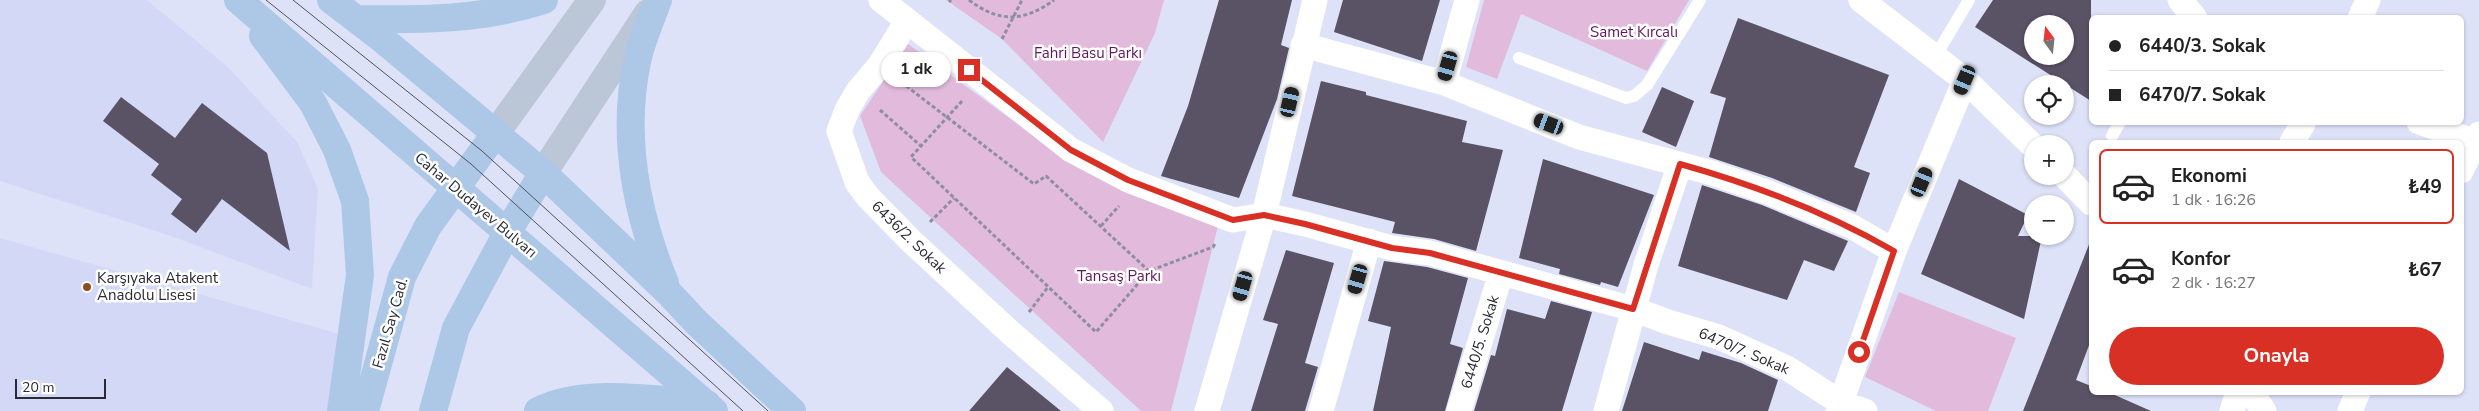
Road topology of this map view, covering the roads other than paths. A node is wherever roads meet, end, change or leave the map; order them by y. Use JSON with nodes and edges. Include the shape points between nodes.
{"nodes":[{"id":1,"x":238,"y":0,"type":"edge"},
{"id":2,"x":331,"y":0,"type":"edge"},
{"id":3,"x":544,"y":0,"type":"edge"},
{"id":4,"x":592,"y":0,"type":"edge"},
{"id":5,"x":657,"y":0,"type":"edge"},
{"id":6,"x":881,"y":0,"type":"edge"},
{"id":7,"x":1315,"y":0,"type":"edge"},
{"id":8,"x":1467,"y":0,"type":"edge"},
{"id":9,"x":1700,"y":0,"type":"edge"},
{"id":10,"x":1861,"y":0,"type":"edge"},
{"id":11,"x":1969,"y":0,"type":"edge"},
{"id":12,"x":2368,"y":0,"type":"edge"},
{"id":13,"x":2361,"y":15,"type":"edge"},
{"id":14,"x":357,"y":19,"type":"junction"},
{"id":15,"x":907,"y":21,"type":"junction"},
{"id":16,"x":1303,"y":45,"type":"junction"},
{"id":17,"x":1935,"y":57,"type":"junction"},
{"id":18,"x":1519,"y":58,"type":"dead end"},
{"id":19,"x":1965,"y":80,"type":"junction"},
{"id":20,"x":1444,"y":83,"type":"junction"},
{"id":21,"x":2118,"y":125,"type":"edge"},
{"id":22,"x":2302,"y":125,"type":"edge"},
{"id":23,"x":2429,"y":125,"type":"edge"},
{"id":24,"x":496,"y":134,"type":"junction"},
{"id":25,"x":2024,"y":136,"type":"edge"},
{"id":26,"x":2112,"y":136,"type":"dead end"},
{"id":27,"x":2478,"y":139,"type":"edge"},
{"id":28,"x":2293,"y":140,"type":"edge"},
{"id":29,"x":1680,"y":164,"type":"junction"},
{"id":30,"x":2464,"y":165,"type":"edge"},
{"id":31,"x":543,"y":173,"type":"junction"},
{"id":32,"x":2074,"y":185,"type":"edge"},
{"id":33,"x":456,"y":188,"type":"junction"},
{"id":34,"x":2089,"y":201,"type":"edge"},
{"id":35,"x":1264,"y":215,"type":"junction"},
{"id":36,"x":508,"y":231,"type":"junction"},
{"id":37,"x":1369,"y":241,"type":"junction"},
{"id":38,"x":1894,"y":251,"type":"junction"},
{"id":39,"x":1501,"y":273,"type":"junction"},
{"id":40,"x":668,"y":292,"type":"junction"},
{"id":41,"x":1633,"y":309,"type":"junction"},
{"id":42,"x":2237,"y":395,"type":"edge"},
{"id":43,"x":2253,"y":395,"type":"edge"},
{"id":44,"x":2357,"y":395,"type":"edge"},
{"id":45,"x":1839,"y":407,"type":"edge"},
{"id":46,"x":711,"y":408,"type":"edge"},
{"id":47,"x":340,"y":411,"type":"edge"},
{"id":48,"x":365,"y":411,"type":"edge"},
{"id":49,"x":433,"y":411,"type":"edge"},
{"id":50,"x":538,"y":411,"type":"edge"},
{"id":51,"x":792,"y":411,"type":"edge"},
{"id":52,"x":1101,"y":411,"type":"edge"},
{"id":53,"x":1207,"y":411,"type":"edge"},
{"id":54,"x":1321,"y":411,"type":"edge"},
{"id":55,"x":1459,"y":411,"type":"edge"},
{"id":56,"x":1606,"y":411,"type":"edge"},
{"id":57,"x":1865,"y":411,"type":"edge"},
{"id":58,"x":2232,"y":411,"type":"edge"},
{"id":59,"x":2264,"y":411,"type":"edge"},
{"id":60,"x":2350,"y":411,"type":"edge"}],
"edges":[{"from":1,"to":33,"type":"main road","name":"Cahar Dudayev Bulvarı"},
{"from":1,"to":47,"type":"main road","via":[[313,102],[337,150],[355,200],[360,275]]},
{"from":2,"to":14,"type":"main road"},
{"from":3,"to":14,"type":"main road","via":[[476,16]]},
{"from":4,"to":24,"type":"street"},
{"from":5,"to":31,"type":"street"},
{"from":5,"to":40,"type":"main road","via":[[637,61],[629,145],[638,203]]},
{"from":6,"to":15,"type":"street"},
{"from":7,"to":16,"type":"street"},
{"from":8,"to":20,"type":"street"},
{"from":9,"to":18,"type":"lane","via":[[1647,85],[1634,96],[1626,98]]},
{"from":10,"to":17,"type":"street"},
{"from":11,"to":17,"type":"lane"},
{"from":12,"to":13,"type":"street"},
{"from":14,"to":24,"type":"main road"},
{"from":15,"to":35,"type":"street","name":"6470/7. Sokak","via":[[1071,150],[1128,180],[1233,220]]},
{"from":15,"to":52,"type":"street","name":"6436/2. Sokak","via":[[880,65],[858,90],[839,131],[857,182],[912,242]]},
{"from":16,"to":20,"type":"street"},
{"from":16,"to":35,"type":"street"},
{"from":17,"to":19,"type":"street"},
{"from":19,"to":25,"type":"street"},
{"from":19,"to":38,"type":"street"},
{"from":20,"to":29,"type":"street","via":[[1579,137]]},
{"from":21,"to":26,"type":"lane"},
{"from":22,"to":28,"type":"street"},
{"from":23,"to":27,"type":"street"},
{"from":24,"to":31,"type":"main road"},
{"from":24,"to":33,"type":"main road","name":"Fazıl Say Cad."},
{"from":27,"to":30,"type":"street"},
{"from":29,"to":38,"type":"street","via":[[1776,195],[1851,226]]},
{"from":29,"to":41,"type":"street"},
{"from":31,"to":36,"type":"main road"},
{"from":31,"to":40,"type":"main road"},
{"from":32,"to":34,"type":"street"},
{"from":33,"to":36,"type":"main road","name":"Cahar Dudayev Bulvarı"},
{"from":33,"to":48,"type":"main road","name":"Fazıl Say Cad.","via":[[428,226],[402,277]]},
{"from":35,"to":37,"type":"street","name":"6470/7. Sokak"},
{"from":35,"to":53,"type":"street"},
{"from":36,"to":46,"type":"main road","name":"Cahar Dudayev Bulvarı"},
{"from":36,"to":49,"type":"main road","via":[[456,328]]},
{"from":37,"to":39,"type":"street","name":"6470/7. Sokak","via":[[1430,253]]},
{"from":37,"to":54,"type":"street"},
{"from":38,"to":45,"type":"street"},
{"from":39,"to":41,"type":"street","name":"6470/7. Sokak"},
{"from":39,"to":55,"type":"street","name":"6440/5. Sokak"},
{"from":40,"to":51,"type":"main road"},
{"from":41,"to":45,"type":"street","name":"6470/7. Sokak","via":[[1707,332],[1787,368]]},
{"from":41,"to":56,"type":"street"},
{"from":42,"to":58,"type":"street"},
{"from":43,"to":59,"type":"street"},
{"from":44,"to":60,"type":"street"},
{"from":45,"to":57,"type":"street","name":"6470/7. Sokak"},
{"from":46,"to":50,"type":"main road","via":[[628,397],[584,399],[547,406]]}]}
